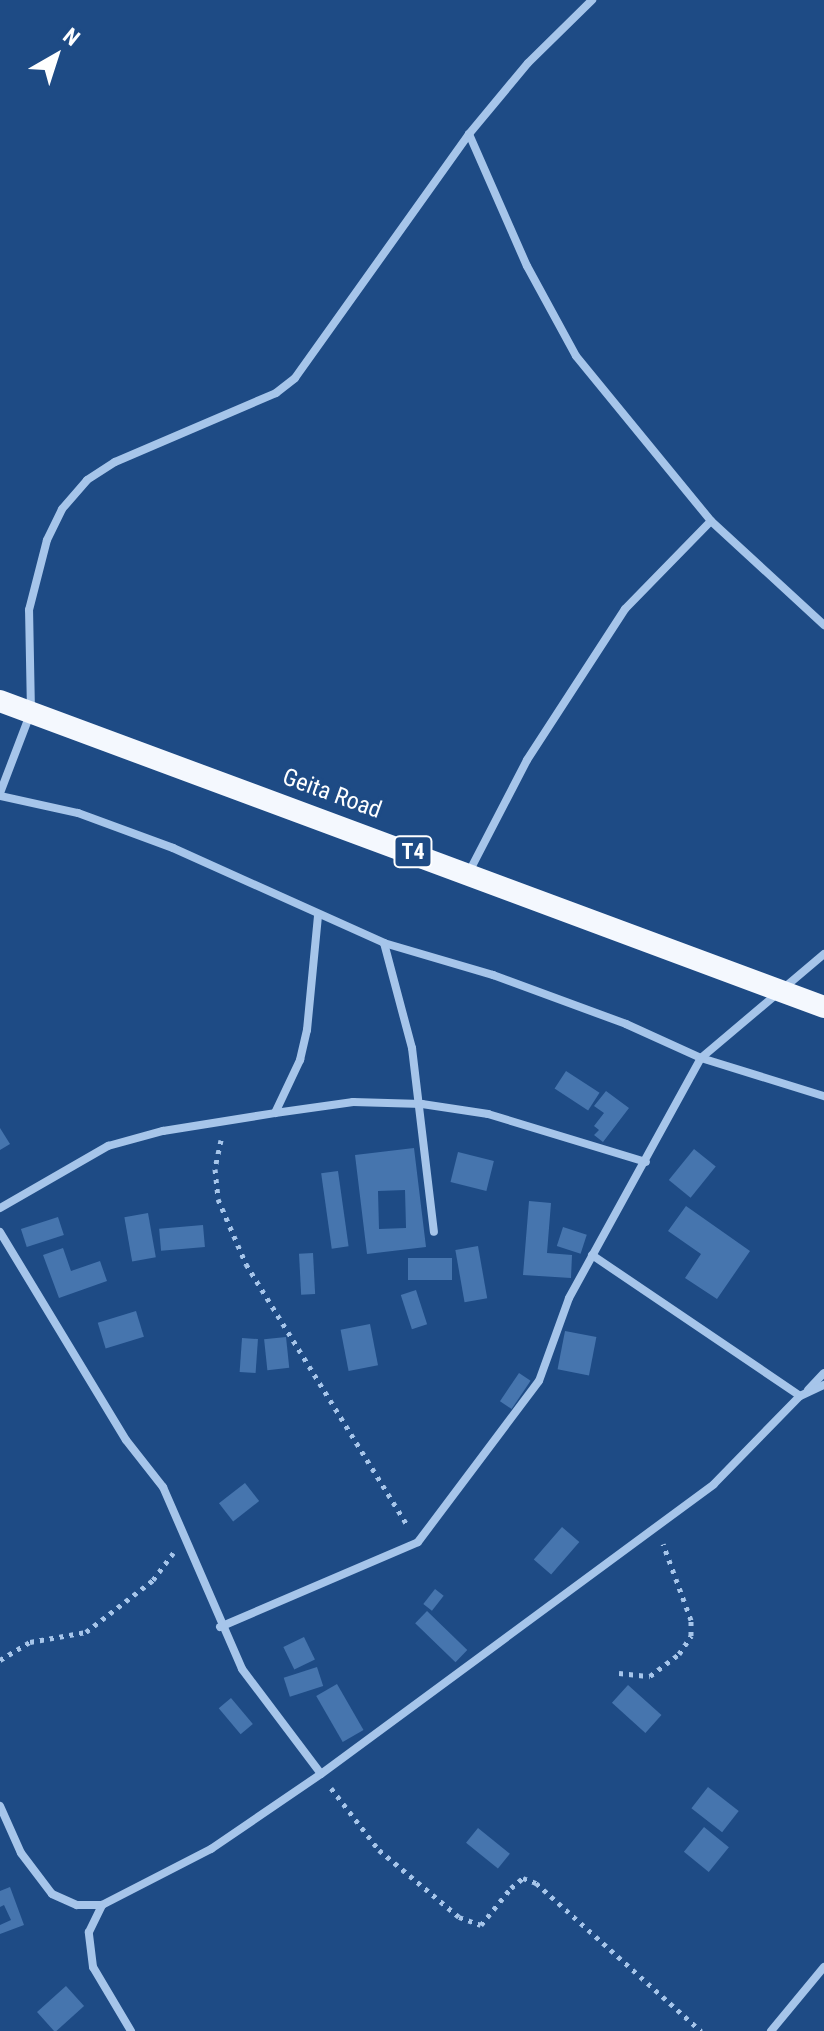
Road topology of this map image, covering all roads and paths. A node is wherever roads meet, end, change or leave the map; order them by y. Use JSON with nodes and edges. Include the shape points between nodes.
{"nodes":[{"id":1,"x":592,"y":0,"type":"edge"},
{"id":2,"x":469,"y":134,"type":"junction"},
{"id":3,"x":711,"y":521,"type":"junction"},
{"id":4,"x":824,"y":625,"type":"edge"},
{"id":5,"x":0,"y":701,"type":"edge"},
{"id":6,"x":31,"y":712,"type":"junction"},
{"id":7,"x":0,"y":795,"type":"edge"},
{"id":8,"x":468,"y":873,"type":"junction"},
{"id":9,"x":318,"y":916,"type":"junction"},
{"id":10,"x":384,"y":943,"type":"junction"},
{"id":11,"x":824,"y":954,"type":"edge"},
{"id":12,"x":782,"y":991,"type":"junction"},
{"id":13,"x":824,"y":1007,"type":"edge"},
{"id":14,"x":701,"y":1058,"type":"junction"},
{"id":15,"x":824,"y":1096,"type":"edge"},
{"id":16,"x":422,"y":1104,"type":"junction"},
{"id":17,"x":275,"y":1113,"type":"junction"},
{"id":18,"x":236,"y":1121,"type":"junction"},
{"id":19,"x":646,"y":1162,"type":"junction"},
{"id":20,"x":0,"y":1208,"type":"edge"},
{"id":21,"x":0,"y":1232,"type":"edge"},
{"id":22,"x":434,"y":1232,"type":"dead end"},
{"id":23,"x":592,"y":1255,"type":"junction"},
{"id":24,"x":824,"y":1373,"type":"edge"},
{"id":25,"x":824,"y":1385,"type":"edge"},
{"id":26,"x":804,"y":1393,"type":"junction"},
{"id":27,"x":659,"y":1524,"type":"junction"},
{"id":28,"x":189,"y":1539,"type":"junction"},
{"id":29,"x":418,"y":1542,"type":"junction"},
{"id":30,"x":220,"y":1627,"type":"junction"},
{"id":31,"x":0,"y":1660,"type":"edge"},
{"id":32,"x":619,"y":1673,"type":"dead end"},
{"id":33,"x":321,"y":1774,"type":"junction"},
{"id":34,"x":1,"y":1810,"type":"edge"},
{"id":35,"x":102,"y":1905,"type":"junction"},
{"id":36,"x":824,"y":1967,"type":"edge"},
{"id":37,"x":131,"y":2031,"type":"edge"},
{"id":38,"x":701,"y":2031,"type":"edge"},
{"id":39,"x":771,"y":2031,"type":"edge"}],
"edges":[{"from":1,"to":2,"type":"street","via":[[528,63]]},
{"from":2,"to":3,"type":"street","via":[[527,266],[576,356]]},
{"from":2,"to":6,"type":"street","via":[[295,378],[276,393],[115,462],[87,480],[62,509],[47,540],[29,610]]},
{"from":3,"to":4,"type":"street"},
{"from":3,"to":8,"type":"street","via":[[617,621],[527,760]]},
{"from":5,"to":6,"type":"highway","name":"Geita Road","number":"T4"},
{"from":6,"to":7,"type":"street"},
{"from":6,"to":8,"type":"highway","name":"Geita Road","number":"T4"},
{"from":7,"to":9,"type":"street","via":[[78,813],[173,848]]},
{"from":8,"to":12,"type":"highway","name":"Geita Road","number":"T4"},
{"from":9,"to":10,"type":"street"},
{"from":9,"to":17,"type":"street","via":[[307,1030],[300,1060]]},
{"from":10,"to":14,"type":"street","via":[[567,1001]]},
{"from":10,"to":16,"type":"street","via":[[404,1010]]},
{"from":11,"to":12,"type":"street"},
{"from":12,"to":13,"type":"highway","name":"Geita Road","number":"T4"},
{"from":12,"to":14,"type":"street"},
{"from":14,"to":15,"type":"street"},
{"from":14,"to":19,"type":"street"},
{"from":16,"to":17,"type":"street","via":[[353,1102]]},
{"from":16,"to":19,"type":"street","via":[[488,1114]]},
{"from":16,"to":22,"type":"street"},
{"from":17,"to":18,"type":"street"},
{"from":18,"to":20,"type":"street","via":[[163,1131],[108,1146]]},
{"from":18,"to":29,"type":"path","via":[[219,1143],[215,1169],[218,1199],[233,1235]]},
{"from":19,"to":23,"type":"street"},
{"from":21,"to":28,"type":"street","via":[[126,1440],[163,1487]]},
{"from":23,"to":26,"type":"street"},
{"from":23,"to":29,"type":"street","via":[[555,1328],[539,1381]]},
{"from":24,"to":26,"type":"street"},
{"from":25,"to":26,"type":"street"},
{"from":26,"to":27,"type":"street","via":[[714,1484]]},
{"from":27,"to":32,"type":"path","via":[[691,1620],[691,1636],[679,1654],[650,1676]]},
{"from":27,"to":33,"type":"street"},
{"from":28,"to":30,"type":"street"},
{"from":28,"to":31,"type":"path","via":[[153,1580],[86,1632],[30,1642]]},
{"from":29,"to":30,"type":"street"},
{"from":30,"to":33,"type":"street","via":[[242,1669]]},
{"from":33,"to":35,"type":"street","via":[[211,1849]]},
{"from":33,"to":38,"type":"path","via":[[379,1850],[459,1917],[481,1925],[523,1878],[536,1883]]},
{"from":34,"to":35,"type":"street","via":[[21,1853],[52,1894],[77,1905]]},
{"from":35,"to":37,"type":"street","via":[[89,1932],[93,1967]]},
{"from":36,"to":39,"type":"street"}]}
